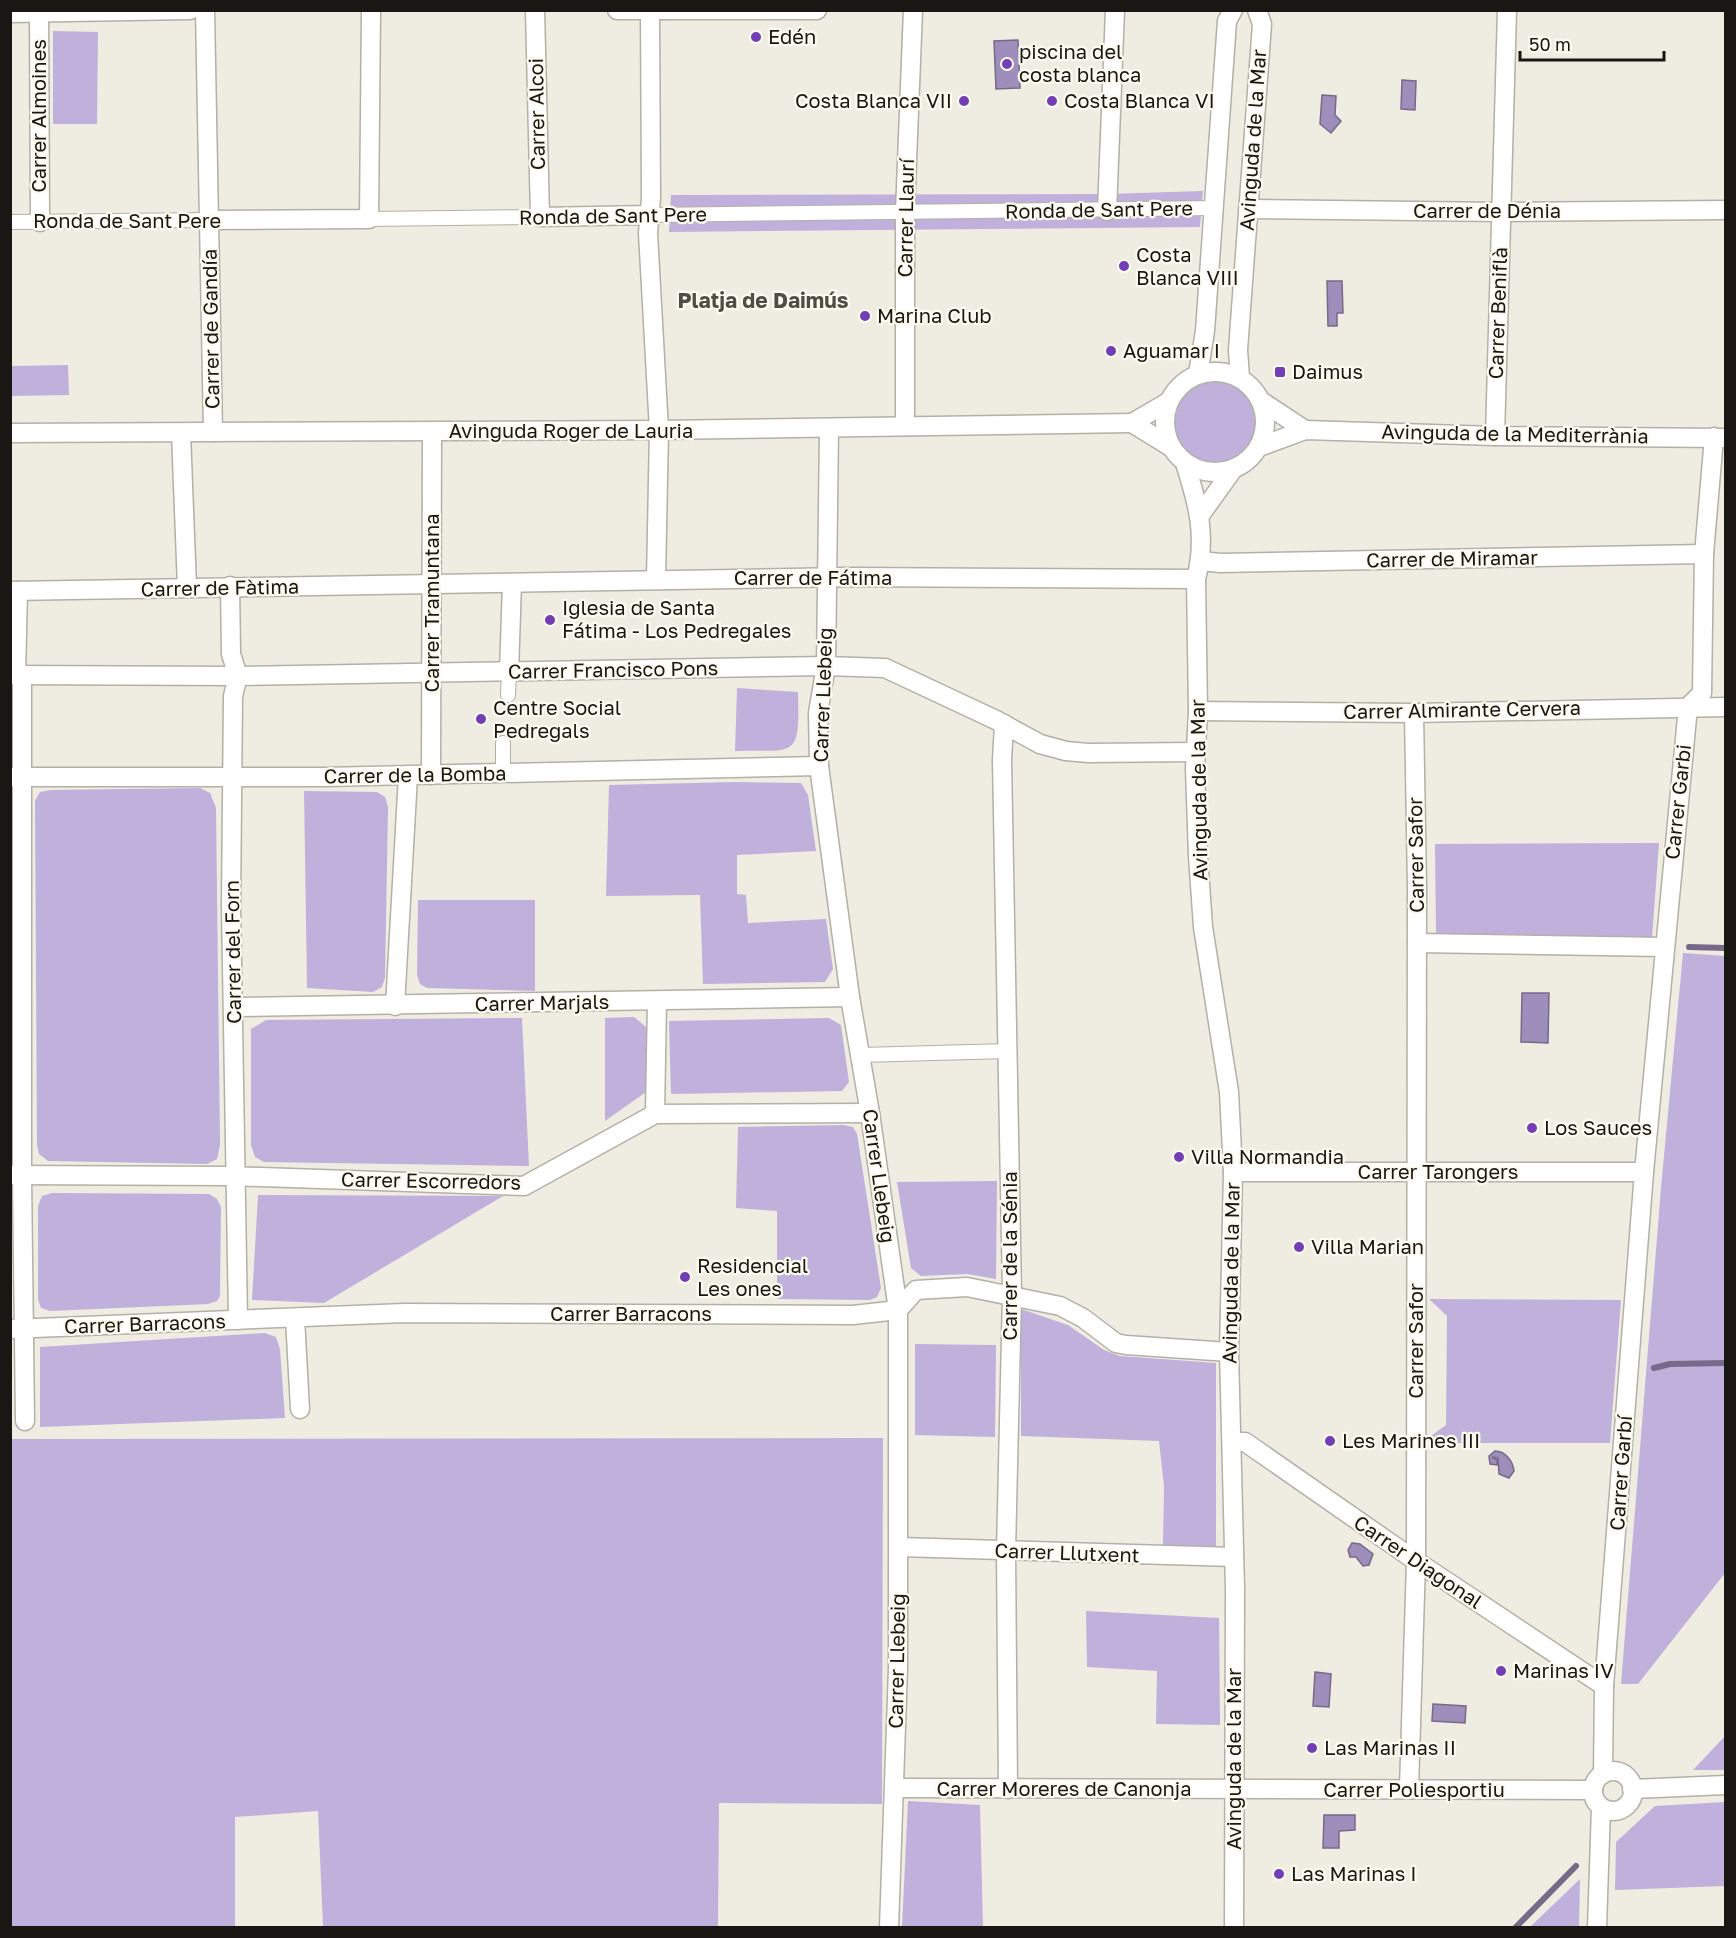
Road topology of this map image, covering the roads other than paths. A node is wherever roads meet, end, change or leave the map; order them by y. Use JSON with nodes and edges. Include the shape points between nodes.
{"nodes":[{"id":1,"x":190,"y":10,"type":"edge"},
{"id":2,"x":205,"y":10,"type":"edge"},
{"id":3,"x":371,"y":10,"type":"edge"},
{"id":4,"x":535,"y":10,"type":"edge"},
{"id":5,"x":617,"y":10,"type":"edge"},
{"id":6,"x":817,"y":10,"type":"edge"},
{"id":7,"x":913,"y":10,"type":"edge"},
{"id":8,"x":1115,"y":10,"type":"edge"},
{"id":9,"x":1233,"y":10,"type":"edge"},
{"id":10,"x":1240,"y":10,"type":"edge"},
{"id":11,"x":1251,"y":10,"type":"edge"},
{"id":12,"x":1257,"y":10,"type":"edge"},
{"id":13,"x":1507,"y":10,"type":"edge"},
{"id":14,"x":39,"y":11,"type":"edge"},
{"id":15,"x":650,"y":11,"type":"edge"},
{"id":16,"x":10,"y":13,"type":"edge"},
{"id":17,"x":1215,"y":208,"type":"junction"},
{"id":18,"x":1248,"y":209,"type":"junction"},
{"id":19,"x":1725,"y":210,"type":"edge"},
{"id":20,"x":1107,"y":211,"type":"junction"},
{"id":21,"x":905,"y":212,"type":"junction"},
{"id":22,"x":1501,"y":212,"type":"junction"},
{"id":23,"x":649,"y":215,"type":"junction"},
{"id":24,"x":540,"y":217,"type":"junction"},
{"id":25,"x":369,"y":219,"type":"junction"},
{"id":26,"x":208,"y":220,"type":"junction"},
{"id":27,"x":10,"y":222,"type":"edge"},
{"id":28,"x":40,"y":222,"type":"junction"},
{"id":29,"x":1198,"y":374,"type":"junction"},
{"id":30,"x":1240,"y":378,"type":"junction"},
{"id":31,"x":1261,"y":401,"type":"junction"},
{"id":32,"x":1168,"y":402,"type":"junction"},
{"id":33,"x":1132,"y":423,"type":"junction"},
{"id":34,"x":905,"y":426,"type":"junction"},
{"id":35,"x":829,"y":428,"type":"junction"},
{"id":36,"x":659,"y":430,"type":"junction"},
{"id":37,"x":1305,"y":430,"type":"junction"},
{"id":38,"x":213,"y":432,"type":"junction"},
{"id":39,"x":432,"y":432,"type":"junction"},
{"id":40,"x":10,"y":433,"type":"edge"},
{"id":41,"x":181,"y":433,"type":"junction"},
{"id":42,"x":1494,"y":436,"type":"junction"},
{"id":43,"x":1720,"y":438,"type":"edge"},
{"id":44,"x":1171,"y":447,"type":"junction"},
{"id":45,"x":1258,"y":447,"type":"junction"},
{"id":46,"x":1185,"y":463,"type":"junction"},
{"id":47,"x":1234,"y":468,"type":"junction"},
{"id":48,"x":1201,"y":514,"type":"junction"},
{"id":49,"x":1704,"y":554,"type":"junction"},
{"id":50,"x":1201,"y":561,"type":"junction"},
{"id":51,"x":826,"y":578,"type":"junction"},
{"id":52,"x":1196,"y":579,"type":"junction"},
{"id":53,"x":656,"y":580,"type":"junction"},
{"id":54,"x":512,"y":583,"type":"junction"},
{"id":55,"x":430,"y":585,"type":"junction"},
{"id":56,"x":230,"y":586,"type":"junction"},
{"id":57,"x":187,"y":587,"type":"junction"},
{"id":58,"x":14,"y":591,"type":"edge"},
{"id":59,"x":826,"y":666,"type":"junction"},
{"id":60,"x":510,"y":672,"type":"junction"},
{"id":61,"x":433,"y":674,"type":"junction"},
{"id":62,"x":16,"y":675,"type":"edge"},
{"id":63,"x":238,"y":676,"type":"junction"},
{"id":64,"x":508,"y":695,"type":"dead end"},
{"id":65,"x":1688,"y":707,"type":"junction"},
{"id":66,"x":1725,"y":707,"type":"edge"},
{"id":67,"x":1198,"y":711,"type":"junction"},
{"id":68,"x":1414,"y":713,"type":"junction"},
{"id":69,"x":1004,"y":724,"type":"junction"},
{"id":70,"x":503,"y":743,"type":"dead end"},
{"id":71,"x":1197,"y":752,"type":"junction"},
{"id":72,"x":819,"y":766,"type":"junction"},
{"id":73,"x":503,"y":774,"type":"junction"},
{"id":74,"x":431,"y":775,"type":"junction"},
{"id":75,"x":233,"y":776,"type":"junction"},
{"id":76,"x":408,"y":776,"type":"junction"},
{"id":77,"x":16,"y":778,"type":"edge"},
{"id":78,"x":1417,"y":943,"type":"junction"},
{"id":79,"x":1664,"y":947,"type":"junction"},
{"id":80,"x":850,"y":997,"type":"junction"},
{"id":81,"x":657,"y":1001,"type":"junction"},
{"id":82,"x":17,"y":1002,"type":"edge"},
{"id":83,"x":396,"y":1006,"type":"junction"},
{"id":84,"x":234,"y":1007,"type":"junction"},
{"id":85,"x":1008,"y":1051,"type":"junction"},
{"id":86,"x":861,"y":1054,"type":"junction"},
{"id":87,"x":870,"y":1113,"type":"junction"},
{"id":88,"x":655,"y":1114,"type":"junction"},
{"id":89,"x":1233,"y":1172,"type":"junction"},
{"id":90,"x":1415,"y":1172,"type":"junction"},
{"id":91,"x":1644,"y":1172,"type":"junction"},
{"id":92,"x":16,"y":1175,"type":"edge"},
{"id":93,"x":236,"y":1176,"type":"junction"},
{"id":94,"x":1012,"y":1294,"type":"junction"},
{"id":95,"x":898,"y":1310,"type":"junction"},
{"id":96,"x":295,"y":1318,"type":"junction"},
{"id":97,"x":238,"y":1320,"type":"junction"},
{"id":98,"x":17,"y":1329,"type":"edge"},
{"id":99,"x":1229,"y":1352,"type":"junction"},
{"id":100,"x":300,"y":1409,"type":"dead end"},
{"id":101,"x":25,"y":1421,"type":"dead end"},
{"id":102,"x":1232,"y":1442,"type":"junction"},
{"id":103,"x":899,"y":1547,"type":"junction"},
{"id":104,"x":1006,"y":1551,"type":"junction"},
{"id":105,"x":1234,"y":1557,"type":"junction"},
{"id":106,"x":1416,"y":1561,"type":"junction"},
{"id":107,"x":1604,"y":1686,"type":"junction"},
{"id":108,"x":1603,"y":1774,"type":"junction"},
{"id":109,"x":1725,"y":1785,"type":"edge"},
{"id":110,"x":895,"y":1788,"type":"junction"},
{"id":111,"x":1008,"y":1788,"type":"junction"},
{"id":112,"x":1234,"y":1789,"type":"junction"},
{"id":113,"x":1409,"y":1789,"type":"junction"},
{"id":114,"x":1632,"y":1789,"type":"junction"},
{"id":115,"x":1593,"y":1790,"type":"junction"},
{"id":116,"x":1601,"y":1807,"type":"junction"},
{"id":117,"x":889,"y":1928,"type":"edge"},
{"id":118,"x":1234,"y":1928,"type":"edge"},
{"id":119,"x":1597,"y":1928,"type":"edge"}],
"edges":[{"from":1,"to":14,"type":"street"},
{"from":2,"to":26,"type":"street","name":"Carrer de Gandía"},
{"from":3,"to":25,"type":"street"},
{"from":4,"to":24,"type":"street","name":"Carrer Alcoi"},
{"from":5,"to":15,"type":"street"},
{"from":6,"to":15,"type":"street"},
{"from":7,"to":21,"type":"street","name":"Carrer Llaurí"},
{"from":8,"to":20,"type":"street"},
{"from":9,"to":17,"type":"street","name":"Avinguda de la Mar","via":[[1227,21]]},
{"from":10,"to":11,"type":"street"},
{"from":12,"to":18,"type":"street","name":"Avinguda de la Mar","via":[[1262,24]]},
{"from":13,"to":22,"type":"street","name":"Carrer Beniflà"},
{"from":14,"to":16,"type":"street"},
{"from":14,"to":28,"type":"street","name":"Carrer Almoines"},
{"from":15,"to":23,"type":"street"},
{"from":17,"to":20,"type":"street","name":"Ronda de Sant Pere"},
{"from":17,"to":29,"type":"street","name":"Avinguda de la Mar"},
{"from":18,"to":22,"type":"street","name":"Carrer de Dénia"},
{"from":18,"to":30,"type":"street","name":"Avinguda de la Mar","via":[[1238,350]]},
{"from":19,"to":22,"type":"street","name":"Carrer de Dénia"},
{"from":20,"to":21,"type":"street","name":"Ronda de Sant Pere"},
{"from":21,"to":23,"type":"street","name":"Ronda de Sant Pere"},
{"from":21,"to":34,"type":"street","name":"Carrer Llaurí"},
{"from":22,"to":42,"type":"street","name":"Carrer Beniflà"},
{"from":23,"to":24,"type":"street","name":"Ronda de Sant Pere"},
{"from":23,"to":36,"type":"street"},
{"from":24,"to":25,"type":"street","name":"Ronda de Sant Pere"},
{"from":25,"to":26,"type":"street","name":"Ronda de Sant Pere"},
{"from":26,"to":28,"type":"street","name":"Ronda de Sant Pere"},
{"from":26,"to":38,"type":"street","name":"Carrer de Gandía"},
{"from":27,"to":28,"type":"street","name":"Ronda de Sant Pere"},
{"from":29,"to":30,"type":"street","via":[[1212,371]]},
{"from":29,"to":32,"type":"street","via":[[1175,390]]},
{"from":30,"to":31,"type":"street"},
{"from":31,"to":37,"type":"street"},
{"from":31,"to":45,"type":"street","via":[[1264,432]]},
{"from":32,"to":33,"type":"street"},
{"from":32,"to":44,"type":"street","via":[[1164,417]]},
{"from":33,"to":34,"type":"street","name":"Avinguda Roger de Lauria"},
{"from":33,"to":44,"type":"street"},
{"from":34,"to":35,"type":"street","name":"Avinguda Roger de Lauria"},
{"from":35,"to":36,"type":"street","name":"Avinguda Roger de Lauria"},
{"from":35,"to":51,"type":"street","name":"Carrer Llebeig"},
{"from":36,"to":39,"type":"street","name":"Avinguda Roger de Lauria"},
{"from":36,"to":53,"type":"street"},
{"from":37,"to":42,"type":"street","name":"Avinguda de la Mediterrània"},
{"from":37,"to":45,"type":"street"},
{"from":38,"to":39,"type":"street","name":"Avinguda Roger de Lauria"},
{"from":38,"to":41,"type":"street","name":"Avinguda Roger de Lauria"},
{"from":39,"to":55,"type":"street","name":"Carrer Tramuntana"},
{"from":40,"to":41,"type":"street","name":"Avinguda Roger de Lauria"},
{"from":41,"to":57,"type":"street"},
{"from":42,"to":43,"type":"street","name":"Avinguda de la Mediterrània"},
{"from":43,"to":49,"type":"street","name":"Carrer Garbi"},
{"from":44,"to":46,"type":"street"},
{"from":45,"to":47,"type":"street"},
{"from":46,"to":47,"type":"street","via":[[1210,471]]},
{"from":46,"to":48,"type":"street","name":"Avinguda de la Mar"},
{"from":47,"to":48,"type":"street"},
{"from":48,"to":50,"type":"street","name":"Avinguda de la Mar"},
{"from":49,"to":50,"type":"street","name":"Carrer de Miramar"},
{"from":49,"to":65,"type":"street","name":"Carrer Garbi","via":[[1702,693]]},
{"from":50,"to":52,"type":"street","name":"Avinguda de la Mar"},
{"from":51,"to":52,"type":"street","name":"Carrer de Fátima"},
{"from":51,"to":53,"type":"street","name":"Carrer de Fátima"},
{"from":51,"to":59,"type":"street","name":"Carrer Llebeig"},
{"from":52,"to":67,"type":"street","name":"Avinguda de la Mar"},
{"from":53,"to":54,"type":"street","name":"Carrer de Fátima"},
{"from":54,"to":55,"type":"street","name":"Carrer de Fátima"},
{"from":54,"to":60,"type":"street"},
{"from":55,"to":56,"type":"street","name":"Carrer de Fàtima"},
{"from":55,"to":61,"type":"street","name":"Carrer Tramuntana"},
{"from":56,"to":57,"type":"street","name":"Carrer de Fàtima"},
{"from":56,"to":63,"type":"street","name":"Carrer del Forn","via":[[231,654]]},
{"from":57,"to":58,"type":"street","name":"Carrer de Fàtima"},
{"from":58,"to":62,"type":"street"},
{"from":59,"to":60,"type":"street","name":"Carrer Francisco Pons"},
{"from":59,"to":69,"type":"street","name":"Carrer Francisco Pons","via":[[885,668]]},
{"from":59,"to":72,"type":"street","name":"Carrer Llebeig","via":[[818,713]]},
{"from":60,"to":61,"type":"street","name":"Carrer Francisco Pons"},
{"from":60,"to":64,"type":"street"},
{"from":61,"to":63,"type":"street","name":"Carrer Francisco Pons"},
{"from":61,"to":74,"type":"street","name":"Carrer Tramuntana"},
{"from":62,"to":63,"type":"street","name":"Carrer Francisco Pons"},
{"from":62,"to":77,"type":"street"},
{"from":63,"to":75,"type":"street","name":"Carrer del Forn","via":[[233,696]]},
{"from":65,"to":66,"type":"street","name":"Carrer Almirante Cervera"},
{"from":65,"to":68,"type":"street","name":"Carrer Almirante Cervera"},
{"from":65,"to":79,"type":"street","name":"Carrer Garbi"},
{"from":67,"to":68,"type":"street","name":"Carrer Almirante Cervera"},
{"from":67,"to":71,"type":"street","name":"Avinguda de la Mar"},
{"from":68,"to":78,"type":"street","name":"Carrer Safor"},
{"from":69,"to":71,"type":"street","name":"Carrer Francisco Pons","via":[[1040,744],[1066,751]]},
{"from":69,"to":85,"type":"street","name":"Carrer de la Sénia"},
{"from":70,"to":73,"type":"street"},
{"from":71,"to":89,"type":"street","name":"Avinguda de la Mar","via":[[1203,927],[1229,1092]]},
{"from":72,"to":73,"type":"street","name":"Carrer de la Bomba"},
{"from":72,"to":80,"type":"street","name":"Carrer Llebeig"},
{"from":73,"to":74,"type":"street","name":"Carrer de la Bomba"},
{"from":74,"to":76,"type":"street","name":"Carrer de la Bomba"},
{"from":75,"to":76,"type":"street","name":"Carrer de la Bomba"},
{"from":75,"to":77,"type":"street","name":"Carrer de la Bomba"},
{"from":75,"to":84,"type":"street","name":"Carrer del Forn"},
{"from":76,"to":83,"type":"street"},
{"from":77,"to":82,"type":"street"},
{"from":78,"to":79,"type":"street"},
{"from":78,"to":90,"type":"street","name":"Carrer Safor"},
{"from":79,"to":91,"type":"street","name":"Carrer Garbi"},
{"from":80,"to":81,"type":"street","name":"Carrer Marjals"},
{"from":80,"to":86,"type":"street","name":"Carrer Llebeig"},
{"from":81,"to":83,"type":"street","name":"Carrer Marjals"},
{"from":81,"to":88,"type":"street"},
{"from":82,"to":92,"type":"street"},
{"from":83,"to":84,"type":"street","name":"Carrer Marjals"},
{"from":84,"to":93,"type":"street","name":"Carrer del Forn"},
{"from":85,"to":86,"type":"street"},
{"from":85,"to":94,"type":"street","name":"Carrer de la Sénia"},
{"from":86,"to":87,"type":"street","name":"Carrer Llebeig"},
{"from":87,"to":88,"type":"street","name":"Carrer Escorredors"},
{"from":87,"to":95,"type":"street","name":"Carrer Llebeig"},
{"from":88,"to":93,"type":"street","name":"Carrer Escorredors","via":[[524,1186]]},
{"from":89,"to":90,"type":"street","name":"Carrer Tarongers"},
{"from":89,"to":99,"type":"street","name":"Avinguda de la Mar"},
{"from":90,"to":91,"type":"street","name":"Carrer Tarongers"},
{"from":90,"to":106,"type":"street","name":"Carrer Safor"},
{"from":91,"to":107,"type":"street","name":"Carrer Garbí"},
{"from":92,"to":93,"type":"street","name":"Carrer Escorredors"},
{"from":92,"to":98,"type":"street"},
{"from":93,"to":97,"type":"street","name":"Carrer del Forn"},
{"from":94,"to":95,"type":"street","via":[[967,1287],[916,1290]]},
{"from":94,"to":99,"type":"street","via":[[1060,1306],[1116,1342]]},
{"from":94,"to":104,"type":"street","name":"Carrer de la Sénia"},
{"from":95,"to":96,"type":"street","name":"Carrer Barracons","via":[[853,1315],[404,1313]]},
{"from":95,"to":103,"type":"street","name":"Carrer Llebeig"},
{"from":96,"to":97,"type":"street","name":"Carrer Barracons"},
{"from":96,"to":100,"type":"street"},
{"from":97,"to":98,"type":"street","name":"Carrer Barracons"},
{"from":98,"to":101,"type":"street"},
{"from":99,"to":102,"type":"street","name":"Avinguda de la Mar"},
{"from":102,"to":105,"type":"street","name":"Avinguda de la Mar"},
{"from":102,"to":106,"type":"street","name":"Carrer Diagonal","via":[[1245,1442]]},
{"from":103,"to":104,"type":"street","name":"Carrer Llutxent"},
{"from":103,"to":110,"type":"street","name":"Carrer Llebeig"},
{"from":104,"to":105,"type":"street","name":"Carrer Llutxent"},
{"from":104,"to":111,"type":"street","name":"Carrer de la Sénia"},
{"from":105,"to":112,"type":"street","name":"Avinguda de la Mar"},
{"from":106,"to":107,"type":"street","name":"Carrer Diagonal"},
{"from":106,"to":113,"type":"street","name":"Carrer Safor"},
{"from":107,"to":108,"type":"street","name":"Carrer Garbí"},
{"from":108,"to":114,"type":"street","via":[[1622,1773]]},
{"from":108,"to":115,"type":"street"},
{"from":109,"to":114,"type":"street"},
{"from":110,"to":111,"type":"street","name":"Carrer Moreres de Canonja"},
{"from":110,"to":117,"type":"street","name":"Carrer Llebeig"},
{"from":111,"to":112,"type":"street","name":"Carrer Moreres de Canonja"},
{"from":112,"to":113,"type":"street","name":"Carrer Poliesportiu"},
{"from":112,"to":118,"type":"street","name":"Avinguda de la Mar"},
{"from":113,"to":115,"type":"street","name":"Carrer Poliesportiu"},
{"from":114,"to":116,"type":"street","via":[[1625,1806],[1613,1811]]},
{"from":115,"to":116,"type":"street"},
{"from":116,"to":119,"type":"street"}]}
